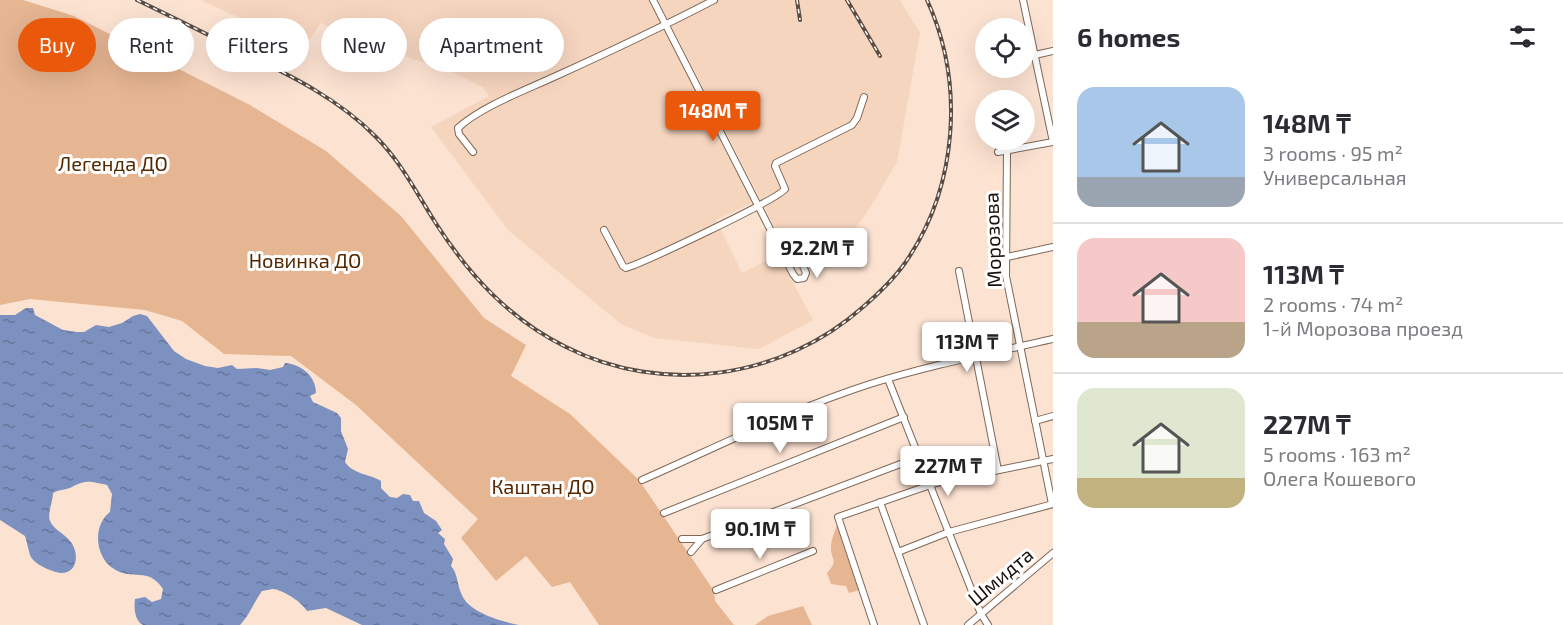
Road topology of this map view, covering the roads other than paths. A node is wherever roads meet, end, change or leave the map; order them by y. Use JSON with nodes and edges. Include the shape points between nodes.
{"nodes":[{"id":1,"x":654,"y":0,"type":"edge"},
{"id":2,"x":714,"y":0,"type":"edge"},
{"id":3,"x":1023,"y":0,"type":"edge"},
{"id":4,"x":1027,"y":18,"type":"edge"},
{"id":5,"x":666,"y":24,"type":"junction"},
{"id":6,"x":1053,"y":51,"type":"edge"},
{"id":7,"x":1035,"y":55,"type":"joint"},
{"id":8,"x":864,"y":97,"type":"dead end"},
{"id":9,"x":1053,"y":142,"type":"edge"},
{"id":10,"x":1035,"y":145,"type":"edge"},
{"id":11,"x":1007,"y":150,"type":"joint"},
{"id":12,"x":473,"y":152,"type":"dead end"},
{"id":13,"x":998,"y":152,"type":"dead end"},
{"id":14,"x":759,"y":206,"type":"junction"},
{"id":15,"x":604,"y":230,"type":"dead end"},
{"id":16,"x":1053,"y":247,"type":"edge"},
{"id":17,"x":782,"y":252,"type":"junction"},
{"id":18,"x":1007,"y":257,"type":"junction"},
{"id":19,"x":959,"y":271,"type":"dead end"},
{"id":20,"x":1053,"y":339,"type":"edge"},
{"id":21,"x":1020,"y":346,"type":"junction"},
{"id":22,"x":976,"y":356,"type":"junction"},
{"id":23,"x":888,"y":378,"type":"junction"},
{"id":24,"x":1053,"y":416,"type":"edge"},
{"id":25,"x":904,"y":417,"type":"junction"},
{"id":26,"x":1035,"y":421,"type":"junction"},
{"id":27,"x":919,"y":457,"type":"junction"},
{"id":28,"x":1053,"y":459,"type":"edge"},
{"id":29,"x":1043,"y":461,"type":"junction"},
{"id":30,"x":998,"y":470,"type":"junction"},
{"id":31,"x":642,"y":480,"type":"dead end"},
{"id":32,"x":930,"y":485,"type":"junction"},
{"id":33,"x":880,"y":502,"type":"junction"},
{"id":34,"x":1052,"y":504,"type":"edge"},
{"id":35,"x":664,"y":513,"type":"dead end"},
{"id":36,"x":949,"y":532,"type":"junction"},
{"id":37,"x":682,"y":539,"type":"dead end"},
{"id":38,"x":702,"y":539,"type":"junction"},
{"id":39,"x":813,"y":551,"type":"dead end"},
{"id":40,"x":691,"y":552,"type":"dead end"},
{"id":41,"x":898,"y":552,"type":"junction"},
{"id":42,"x":1053,"y":553,"type":"edge"},
{"id":43,"x":716,"y":591,"type":"dead end"},
{"id":44,"x":981,"y":614,"type":"junction"},
{"id":45,"x":874,"y":625,"type":"edge"},
{"id":46,"x":924,"y":625,"type":"edge"},
{"id":47,"x":968,"y":625,"type":"edge"},
{"id":48,"x":988,"y":625,"type":"edge"}],
"edges":[{"from":1,"to":5,"type":"street"},
{"from":2,"to":5,"type":"street"},
{"from":3,"to":4,"type":"street"},
{"from":5,"to":12,"type":"street","via":[[498,103],[460,126],[458,132]]},
{"from":5,"to":14,"type":"street"},
{"from":6,"to":7,"type":"street"},
{"from":7,"to":9,"type":"street"},
{"from":8,"to":14,"type":"street","via":[[852,124],[776,163],[784,191]]},
{"from":9,"to":10,"type":"street"},
{"from":11,"to":13,"type":"street"},
{"from":11,"to":18,"type":"street","name":"Морозова"},
{"from":14,"to":15,"type":"street","via":[[628,268],[623,266]]},
{"from":14,"to":17,"type":"street"},
{"from":16,"to":18,"type":"street"},
{"from":17,"to":17,"type":"street","via":[[796,278],[804,278],[801,261]]},
{"from":18,"to":21,"type":"street","name":"Морозова","via":[[1006,276]]},
{"from":19,"to":22,"type":"street"},
{"from":20,"to":21,"type":"street"},
{"from":21,"to":22,"type":"street"},
{"from":21,"to":26,"type":"street","name":"Морозова"},
{"from":22,"to":23,"type":"street"},
{"from":22,"to":30,"type":"street"},
{"from":23,"to":25,"type":"street"},
{"from":23,"to":31,"type":"street","via":[[792,414]]},
{"from":24,"to":26,"type":"street"},
{"from":25,"to":27,"type":"street"},
{"from":25,"to":35,"type":"street"},
{"from":26,"to":29,"type":"street","name":"Морозова"},
{"from":27,"to":32,"type":"street"},
{"from":27,"to":38,"type":"street"},
{"from":28,"to":29,"type":"street"},
{"from":29,"to":30,"type":"street"},
{"from":29,"to":34,"type":"street","name":"Морозова"},
{"from":30,"to":32,"type":"street"},
{"from":32,"to":33,"type":"street"},
{"from":32,"to":36,"type":"street"},
{"from":33,"to":41,"type":"street"},
{"from":33,"to":45,"type":"street","via":[[838,517]]},
{"from":34,"to":36,"type":"street"},
{"from":36,"to":41,"type":"street"},
{"from":36,"to":44,"type":"street"},
{"from":37,"to":38,"type":"street"},
{"from":38,"to":40,"type":"street"},
{"from":39,"to":43,"type":"street"},
{"from":41,"to":46,"type":"street"},
{"from":42,"to":44,"type":"street","name":"Шмидта"},
{"from":44,"to":47,"type":"street","name":"Шмидта"},
{"from":44,"to":48,"type":"street"}]}
